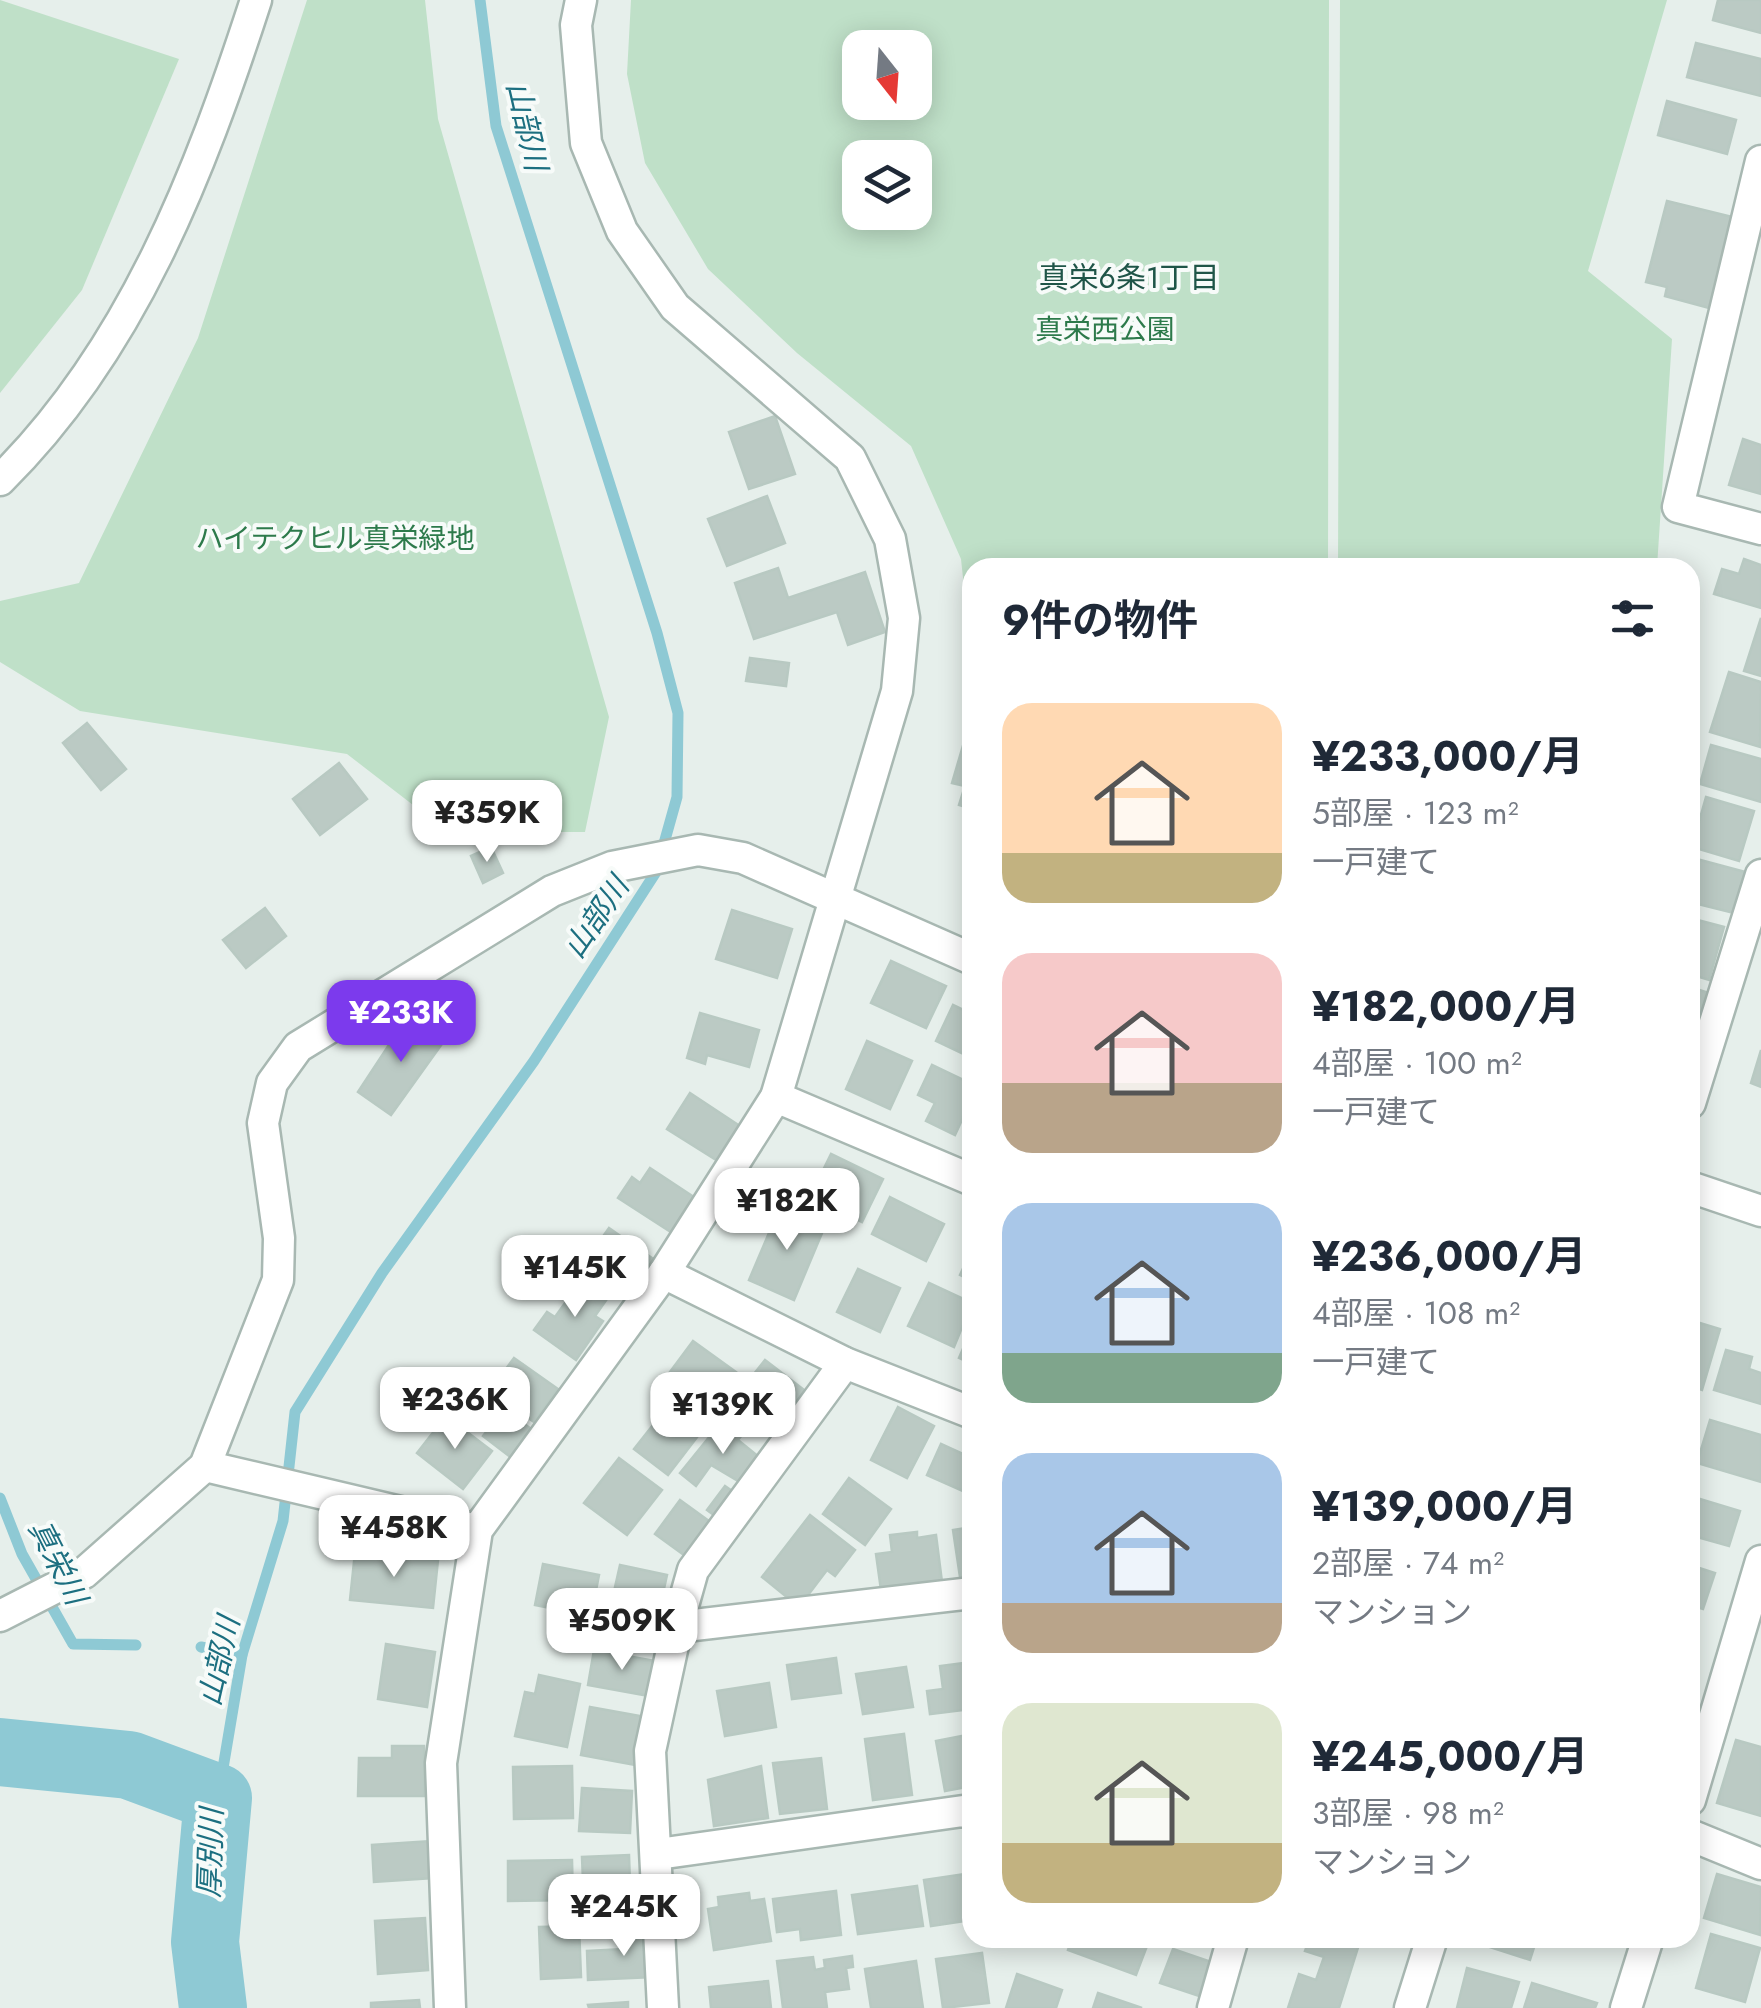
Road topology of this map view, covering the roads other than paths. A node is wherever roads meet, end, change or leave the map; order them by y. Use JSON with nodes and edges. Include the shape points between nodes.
{"nodes":[{"id":1,"x":256,"y":0,"type":"edge"},
{"id":2,"x":581,"y":0,"type":"edge"},
{"id":3,"x":1761,"y":161,"type":"edge"},
{"id":4,"x":0,"y":480,"type":"edge"},
{"id":5,"x":1761,"y":529,"type":"edge"},
{"id":6,"x":1761,"y":876,"type":"edge"},
{"id":7,"x":835,"y":900,"type":"junction"},
{"id":8,"x":962,"y":955,"type":"edge"},
{"id":9,"x":1700,"y":1071,"type":"edge"},
{"id":10,"x":776,"y":1097,"type":"junction"},
{"id":11,"x":962,"y":1176,"type":"edge"},
{"id":12,"x":1700,"y":1190,"type":"edge"},
{"id":13,"x":1761,"y":1211,"type":"edge"},
{"id":14,"x":664,"y":1273,"type":"junction"},
{"id":15,"x":846,"y":1363,"type":"junction"},
{"id":16,"x":962,"y":1409,"type":"edge"},
{"id":17,"x":218,"y":1470,"type":"junction"},
{"id":18,"x":477,"y":1530,"type":"junction"},
{"id":19,"x":1761,"y":1561,"type":"edge"},
{"id":20,"x":962,"y":1595,"type":"edge"},
{"id":21,"x":0,"y":1616,"type":"edge"},
{"id":22,"x":677,"y":1627,"type":"junction"},
{"id":23,"x":1700,"y":1766,"type":"edge"},
{"id":24,"x":962,"y":1811,"type":"edge"},
{"id":25,"x":1700,"y":1839,"type":"edge"},
{"id":26,"x":658,"y":1854,"type":"junction"},
{"id":27,"x":1761,"y":1864,"type":"edge"},
{"id":28,"x":1230,"y":1948,"type":"edge"},
{"id":29,"x":1429,"y":1948,"type":"edge"},
{"id":30,"x":1645,"y":1948,"type":"edge"},
{"id":31,"x":450,"y":2008,"type":"edge"},
{"id":32,"x":663,"y":2008,"type":"edge"},
{"id":33,"x":1213,"y":2008,"type":"edge"},
{"id":34,"x":1410,"y":2008,"type":"edge"},
{"id":35,"x":1626,"y":2008,"type":"edge"}],
"edges":[{"from":1,"to":4,"type":"street","via":[[210,142],[159,252],[94,365],[36,444]]},
{"from":2,"to":7,"type":"street","via":[[576,25],[586,143],[622,231],[675,308],[850,458],[890,540],[904,618],[896,692]]},
{"from":3,"to":5,"type":"street","via":[[1678,506]]},
{"from":6,"to":9,"type":"street"},
{"from":7,"to":8,"type":"street"},
{"from":7,"to":10,"type":"street"},
{"from":7,"to":17,"type":"street","via":[[743,858],[698,850],[612,867],[552,890],[298,1047],[272,1083],[263,1123],[278,1280]]},
{"from":10,"to":11,"type":"street"},
{"from":10,"to":14,"type":"street"},
{"from":12,"to":13,"type":"street"},
{"from":14,"to":15,"type":"street"},
{"from":14,"to":18,"type":"street"},
{"from":15,"to":16,"type":"street"},
{"from":15,"to":22,"type":"street","via":[[693,1570]]},
{"from":17,"to":18,"type":"street"},
{"from":17,"to":21,"type":"street","via":[[84,1573]]},
{"from":18,"to":31,"type":"street","via":[[441,1763]]},
{"from":19,"to":23,"type":"street"},
{"from":20,"to":22,"type":"street"},
{"from":22,"to":26,"type":"street","via":[[650,1751]]},
{"from":24,"to":26,"type":"street"},
{"from":25,"to":27,"type":"street"},
{"from":26,"to":32,"type":"street"},
{"from":28,"to":33,"type":"street"},
{"from":29,"to":34,"type":"street"},
{"from":30,"to":35,"type":"street"}]}
